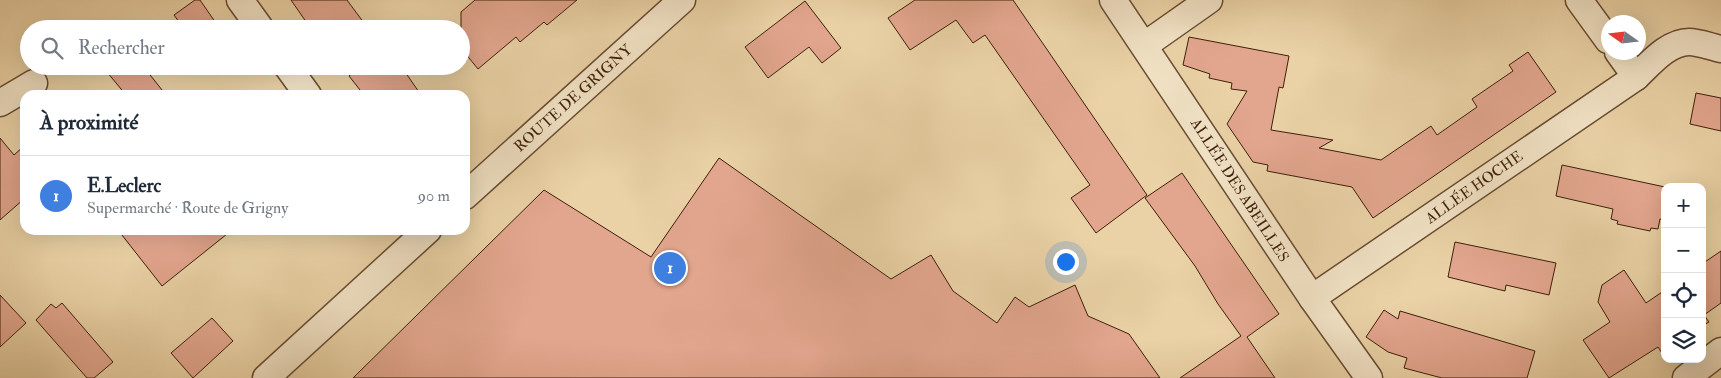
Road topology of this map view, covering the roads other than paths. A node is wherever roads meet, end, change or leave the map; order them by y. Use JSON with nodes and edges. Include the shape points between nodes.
{"nodes":[{"id":1,"x":240,"y":0,"type":"edge"},
{"id":2,"x":682,"y":0,"type":"edge"},
{"id":3,"x":1113,"y":0,"type":"edge"},
{"id":4,"x":1209,"y":0,"type":"edge"},
{"id":5,"x":1579,"y":0,"type":"edge"},
{"id":6,"x":254,"y":20,"type":"edge"},
{"id":7,"x":1601,"y":30,"type":"edge"},
{"id":8,"x":1145,"y":45,"type":"junction"},
{"id":9,"x":1721,"y":49,"type":"edge"},
{"id":10,"x":1624,"y":60,"type":"edge"},
{"id":11,"x":294,"y":75,"type":"edge"},
{"id":12,"x":1636,"y":77,"type":"junction"},
{"id":13,"x":34,"y":83,"type":"dead end"},
{"id":14,"x":22,"y":90,"type":"edge"},
{"id":15,"x":304,"y":90,"type":"edge"},
{"id":16,"x":20,"y":91,"type":"edge"},
{"id":17,"x":0,"y":103,"type":"edge"},
{"id":18,"x":470,"y":191,"type":"edge"},
{"id":19,"x":414,"y":235,"type":"edge"},
{"id":20,"x":1312,"y":298,"type":"junction"},
{"id":21,"x":1721,"y":351,"type":"edge"},
{"id":22,"x":266,"y":378,"type":"edge"},
{"id":23,"x":1369,"y":378,"type":"edge"},
{"id":24,"x":1686,"y":378,"type":"edge"}],
"edges":[{"from":1,"to":6,"type":"street"},
{"from":2,"to":18,"type":"street","name":"ROUTE DE GRIGNY"},
{"from":3,"to":8,"type":"street","name":"ALLÉE DES ABEILLES"},
{"from":4,"to":8,"type":"street"},
{"from":5,"to":7,"type":"street"},
{"from":8,"to":20,"type":"street","name":"ALLÉE DES ABEILLES"},
{"from":9,"to":12,"type":"street","name":"ALLÉE HOCHE","via":[[1689,42],[1678,45]]},
{"from":10,"to":12,"type":"street"},
{"from":11,"to":15,"type":"street"},
{"from":12,"to":20,"type":"street","name":"ALLÉE HOCHE"},
{"from":13,"to":14,"type":"street"},
{"from":16,"to":17,"type":"street"},
{"from":19,"to":22,"type":"street"},
{"from":20,"to":23,"type":"street","name":"ALLÉE DES ABEILLES"},
{"from":21,"to":24,"type":"street"}]}
